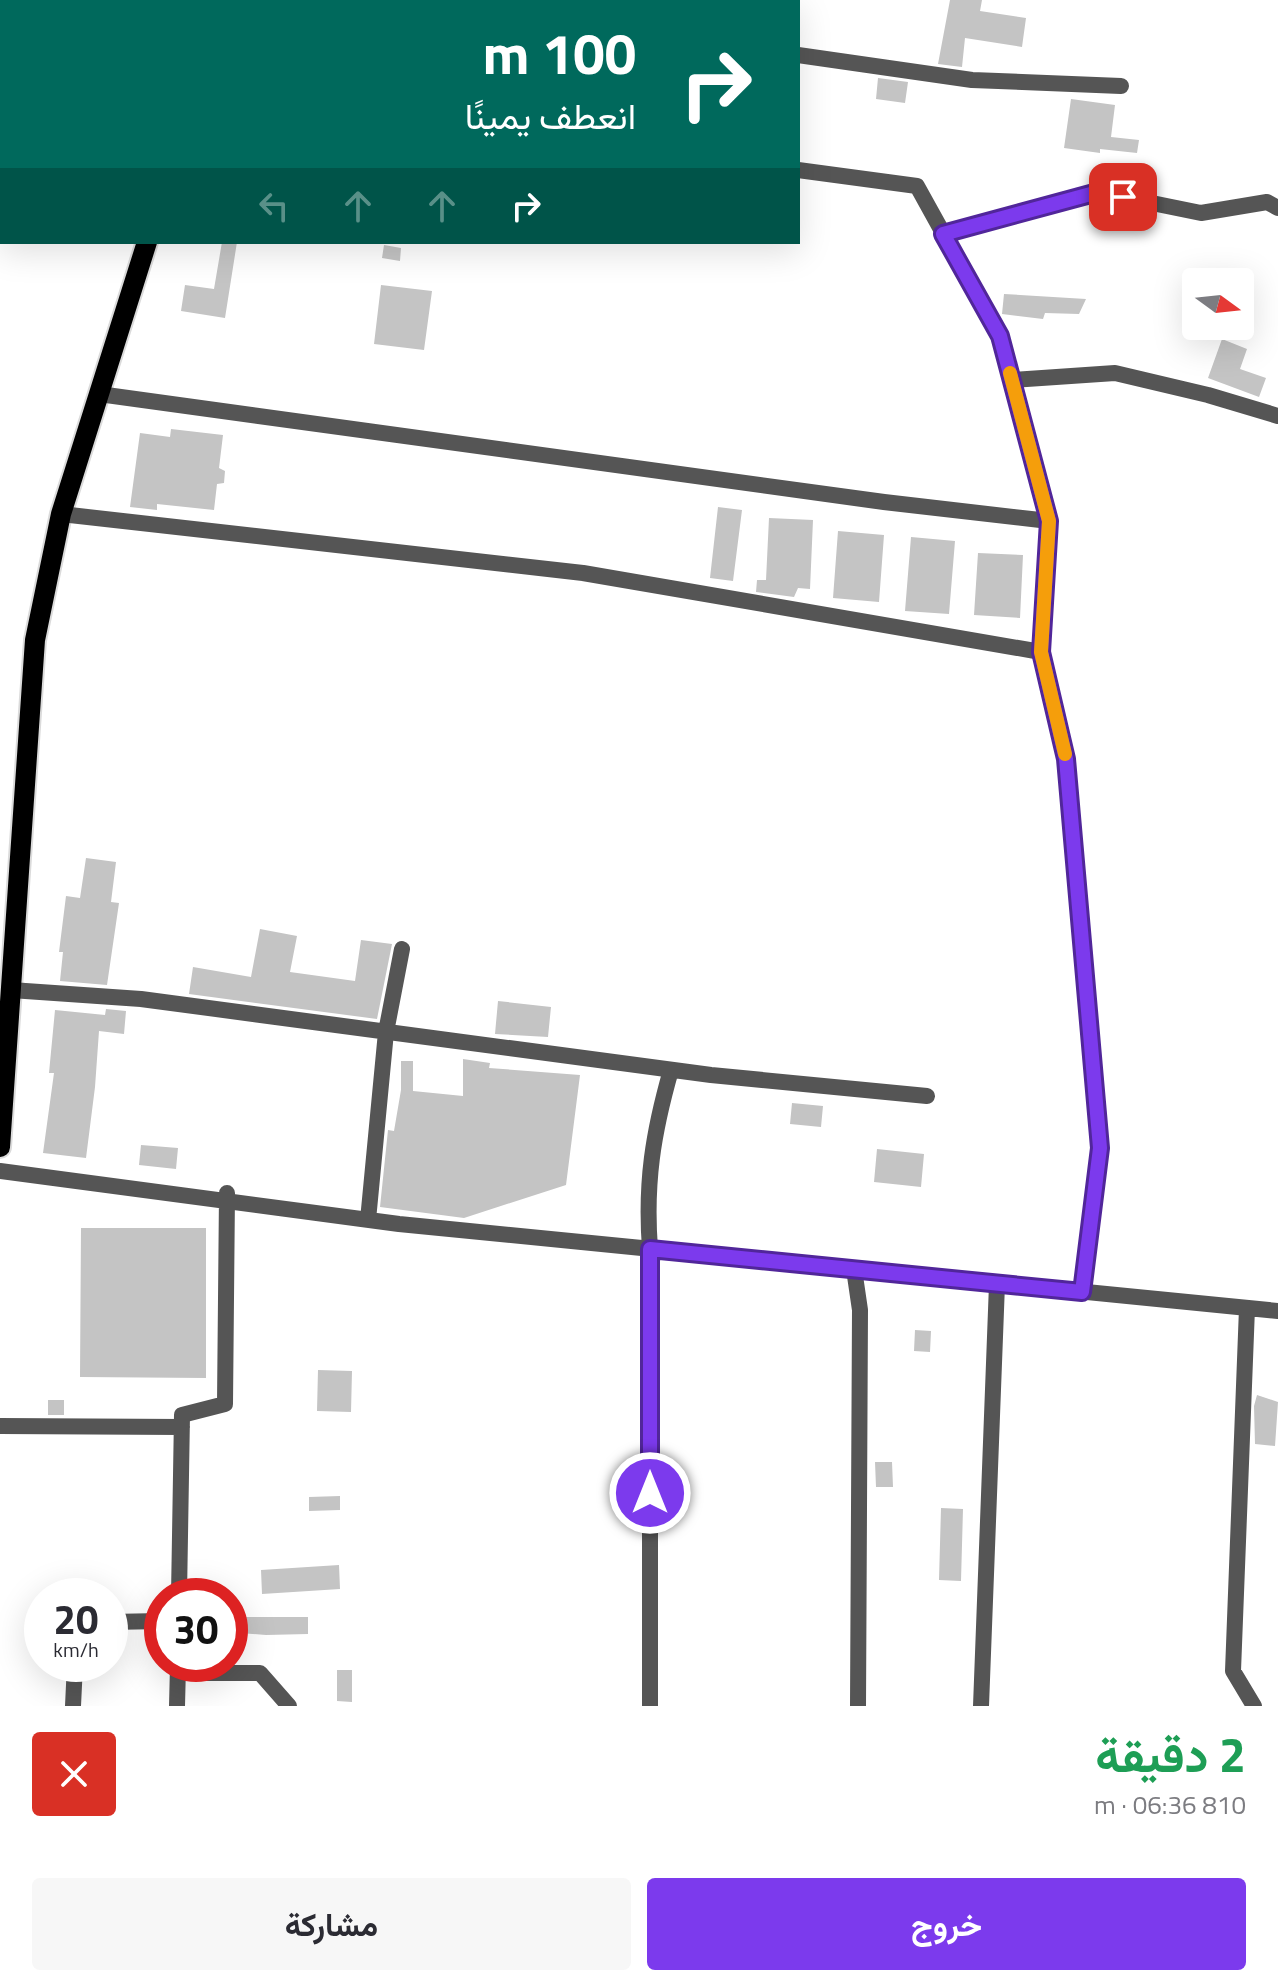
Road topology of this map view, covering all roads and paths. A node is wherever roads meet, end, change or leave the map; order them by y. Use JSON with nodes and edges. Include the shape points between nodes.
{"nodes":[{"id":1,"x":800,"y":55,"type":"edge"},
{"id":2,"x":1121,"y":86,"type":"dead end"},
{"id":3,"x":800,"y":170,"type":"edge"},
{"id":4,"x":1278,"y":208,"type":"edge"},
{"id":5,"x":943,"y":234,"type":"junction"},
{"id":6,"x":146,"y":244,"type":"edge"},
{"id":7,"x":1011,"y":380,"type":"junction"},
{"id":8,"x":99,"y":394,"type":"junction"},
{"id":9,"x":1278,"y":416,"type":"edge"},
{"id":10,"x":61,"y":514,"type":"junction"},
{"id":11,"x":1049,"y":521,"type":"junction"},
{"id":12,"x":1041,"y":652,"type":"junction"},
{"id":13,"x":402,"y":949,"type":"dead end"},
{"id":14,"x":11,"y":990,"type":"junction"},
{"id":15,"x":386,"y":1032,"type":"junction"},
{"id":16,"x":671,"y":1070,"type":"junction"},
{"id":17,"x":927,"y":1096,"type":"dead end"},
{"id":18,"x":0,"y":1147,"type":"edge"},
{"id":19,"x":0,"y":1171,"type":"edge"},
{"id":20,"x":227,"y":1196,"type":"junction"},
{"id":21,"x":368,"y":1220,"type":"junction"},
{"id":22,"x":650,"y":1249,"type":"junction"},
{"id":23,"x":854,"y":1269,"type":"junction"},
{"id":24,"x":997,"y":1284,"type":"junction"},
{"id":25,"x":1082,"y":1292,"type":"junction"},
{"id":26,"x":1247,"y":1308,"type":"junction"},
{"id":27,"x":1278,"y":1311,"type":"edge"},
{"id":28,"x":0,"y":1426,"type":"edge"},
{"id":29,"x":182,"y":1427,"type":"junction"},
{"id":30,"x":179,"y":1578,"type":"edge"},
{"id":31,"x":248,"y":1672,"type":"edge"},
{"id":32,"x":74,"y":1682,"type":"edge"},
{"id":33,"x":178,"y":1682,"type":"edge"},
{"id":34,"x":73,"y":1706,"type":"edge"},
{"id":35,"x":177,"y":1706,"type":"edge"},
{"id":36,"x":289,"y":1706,"type":"edge"},
{"id":37,"x":650,"y":1706,"type":"edge"},
{"id":38,"x":858,"y":1706,"type":"edge"},
{"id":39,"x":981,"y":1706,"type":"edge"},
{"id":40,"x":1254,"y":1706,"type":"edge"}],
"edges":[{"from":1,"to":2,"type":"street","via":[[972,80]]},
{"from":3,"to":5,"type":"street","via":[[917,186]]},
{"from":4,"to":5,"type":"street","via":[[1267,202],[1201,213],[1098,192]]},
{"from":5,"to":7,"type":"street","via":[[1000,336]]},
{"from":6,"to":8,"type":"main road"},
{"from":7,"to":9,"type":"street","via":[[1115,373]]},
{"from":7,"to":11,"type":"street"},
{"from":8,"to":10,"type":"main road"},
{"from":8,"to":11,"type":"street"},
{"from":10,"to":12,"type":"street","via":[[583,573]]},
{"from":10,"to":14,"type":"main road","via":[[35,640]]},
{"from":11,"to":12,"type":"street"},
{"from":12,"to":25,"type":"street","via":[[1066,759],[1100,1148]]},
{"from":13,"to":15,"type":"street"},
{"from":14,"to":15,"type":"street","via":[[141,999]]},
{"from":14,"to":18,"type":"main road"},
{"from":15,"to":16,"type":"street"},
{"from":15,"to":21,"type":"street"},
{"from":16,"to":17,"type":"street"},
{"from":16,"to":22,"type":"street","via":[[656,1124],[647,1207]]},
{"from":19,"to":20,"type":"street"},
{"from":20,"to":21,"type":"street"},
{"from":20,"to":29,"type":"street","via":[[225,1404],[182,1415]]},
{"from":21,"to":22,"type":"street"},
{"from":22,"to":23,"type":"street"},
{"from":22,"to":37,"type":"street"},
{"from":23,"to":24,"type":"street"},
{"from":23,"to":38,"type":"street","via":[[860,1310]]},
{"from":24,"to":25,"type":"street"},
{"from":24,"to":39,"type":"street"},
{"from":25,"to":26,"type":"street"},
{"from":26,"to":27,"type":"street"},
{"from":26,"to":40,"type":"street","via":[[1233,1671]]},
{"from":28,"to":29,"type":"street"},
{"from":29,"to":30,"type":"street"},
{"from":31,"to":36,"type":"street","via":[[260,1673]]},
{"from":32,"to":34,"type":"street"},
{"from":33,"to":35,"type":"street"}]}
